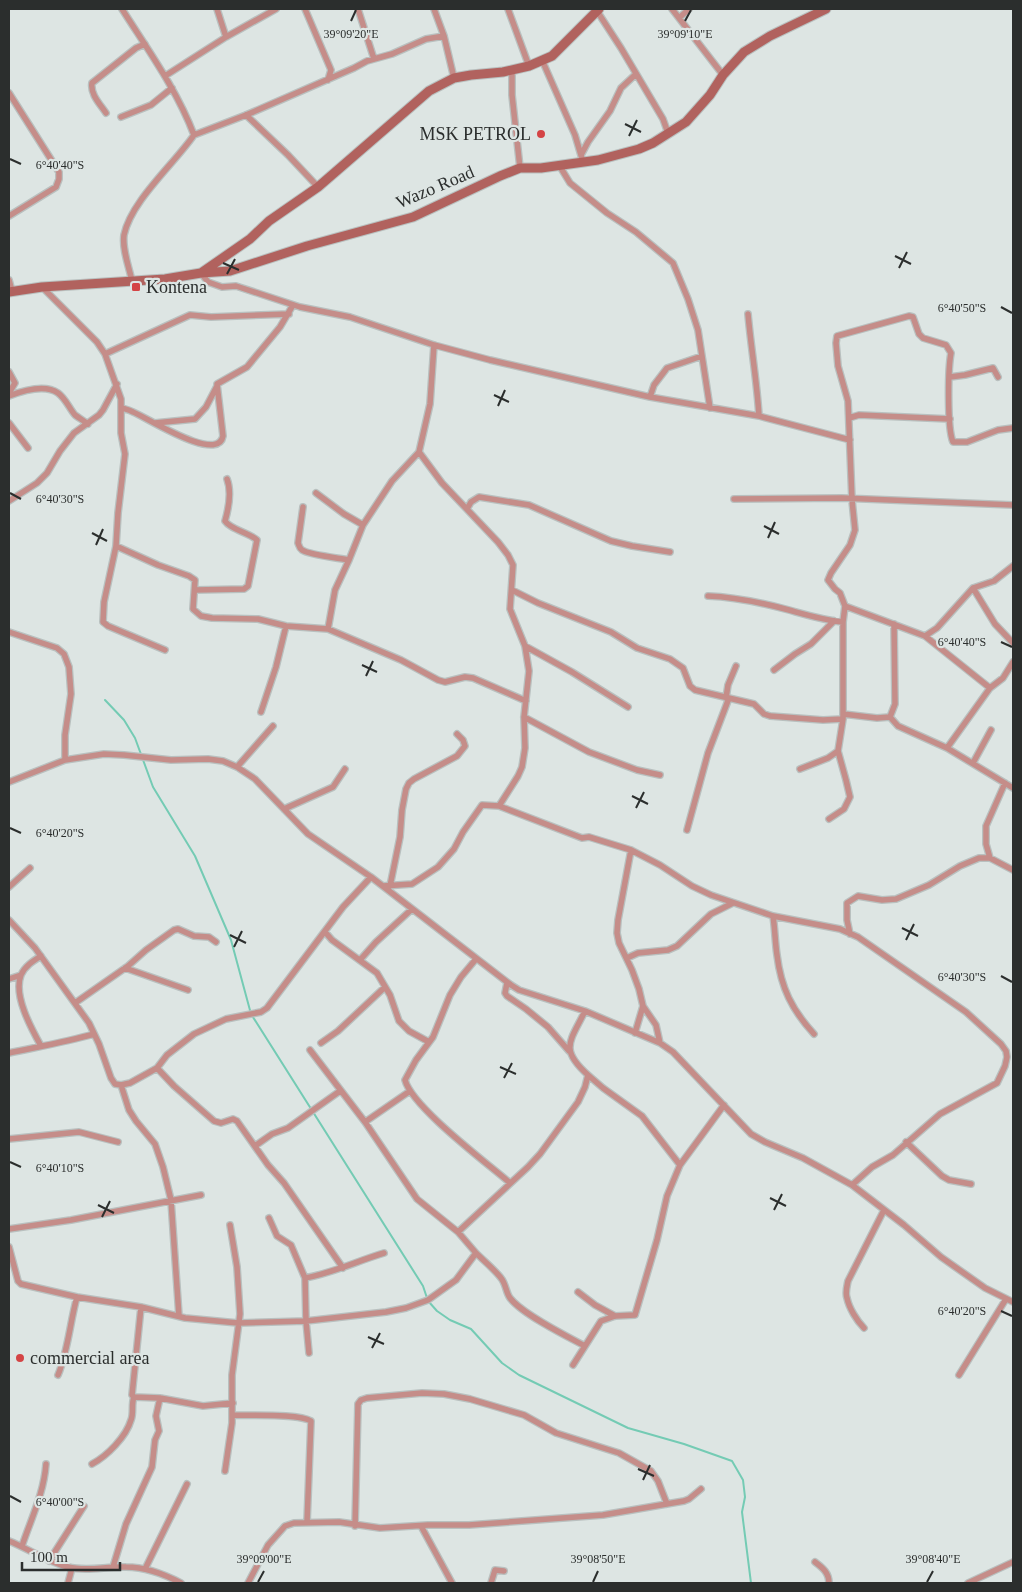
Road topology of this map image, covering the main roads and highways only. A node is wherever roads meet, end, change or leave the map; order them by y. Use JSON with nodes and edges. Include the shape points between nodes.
{"nodes":[{"id":1,"x":826,"y":9,"type":"edge"},
{"id":2,"x":598,"y":10,"type":"edge"},
{"id":3,"x":201,"y":273,"type":"junction"},
{"id":4,"x":10,"y":292,"type":"edge"}],
"edges":[{"from":1,"to":3,"type":"main road","name":"Wazo Road","via":[[744,52],[686,122],[639,149],[559,165],[520,168],[412,217],[230,271]]},
{"from":2,"to":3,"type":"main road","via":[[552,56],[512,70],[454,78],[428,91],[318,187]]},
{"from":3,"to":4,"type":"main road","name":"Wazo Road"}]}
